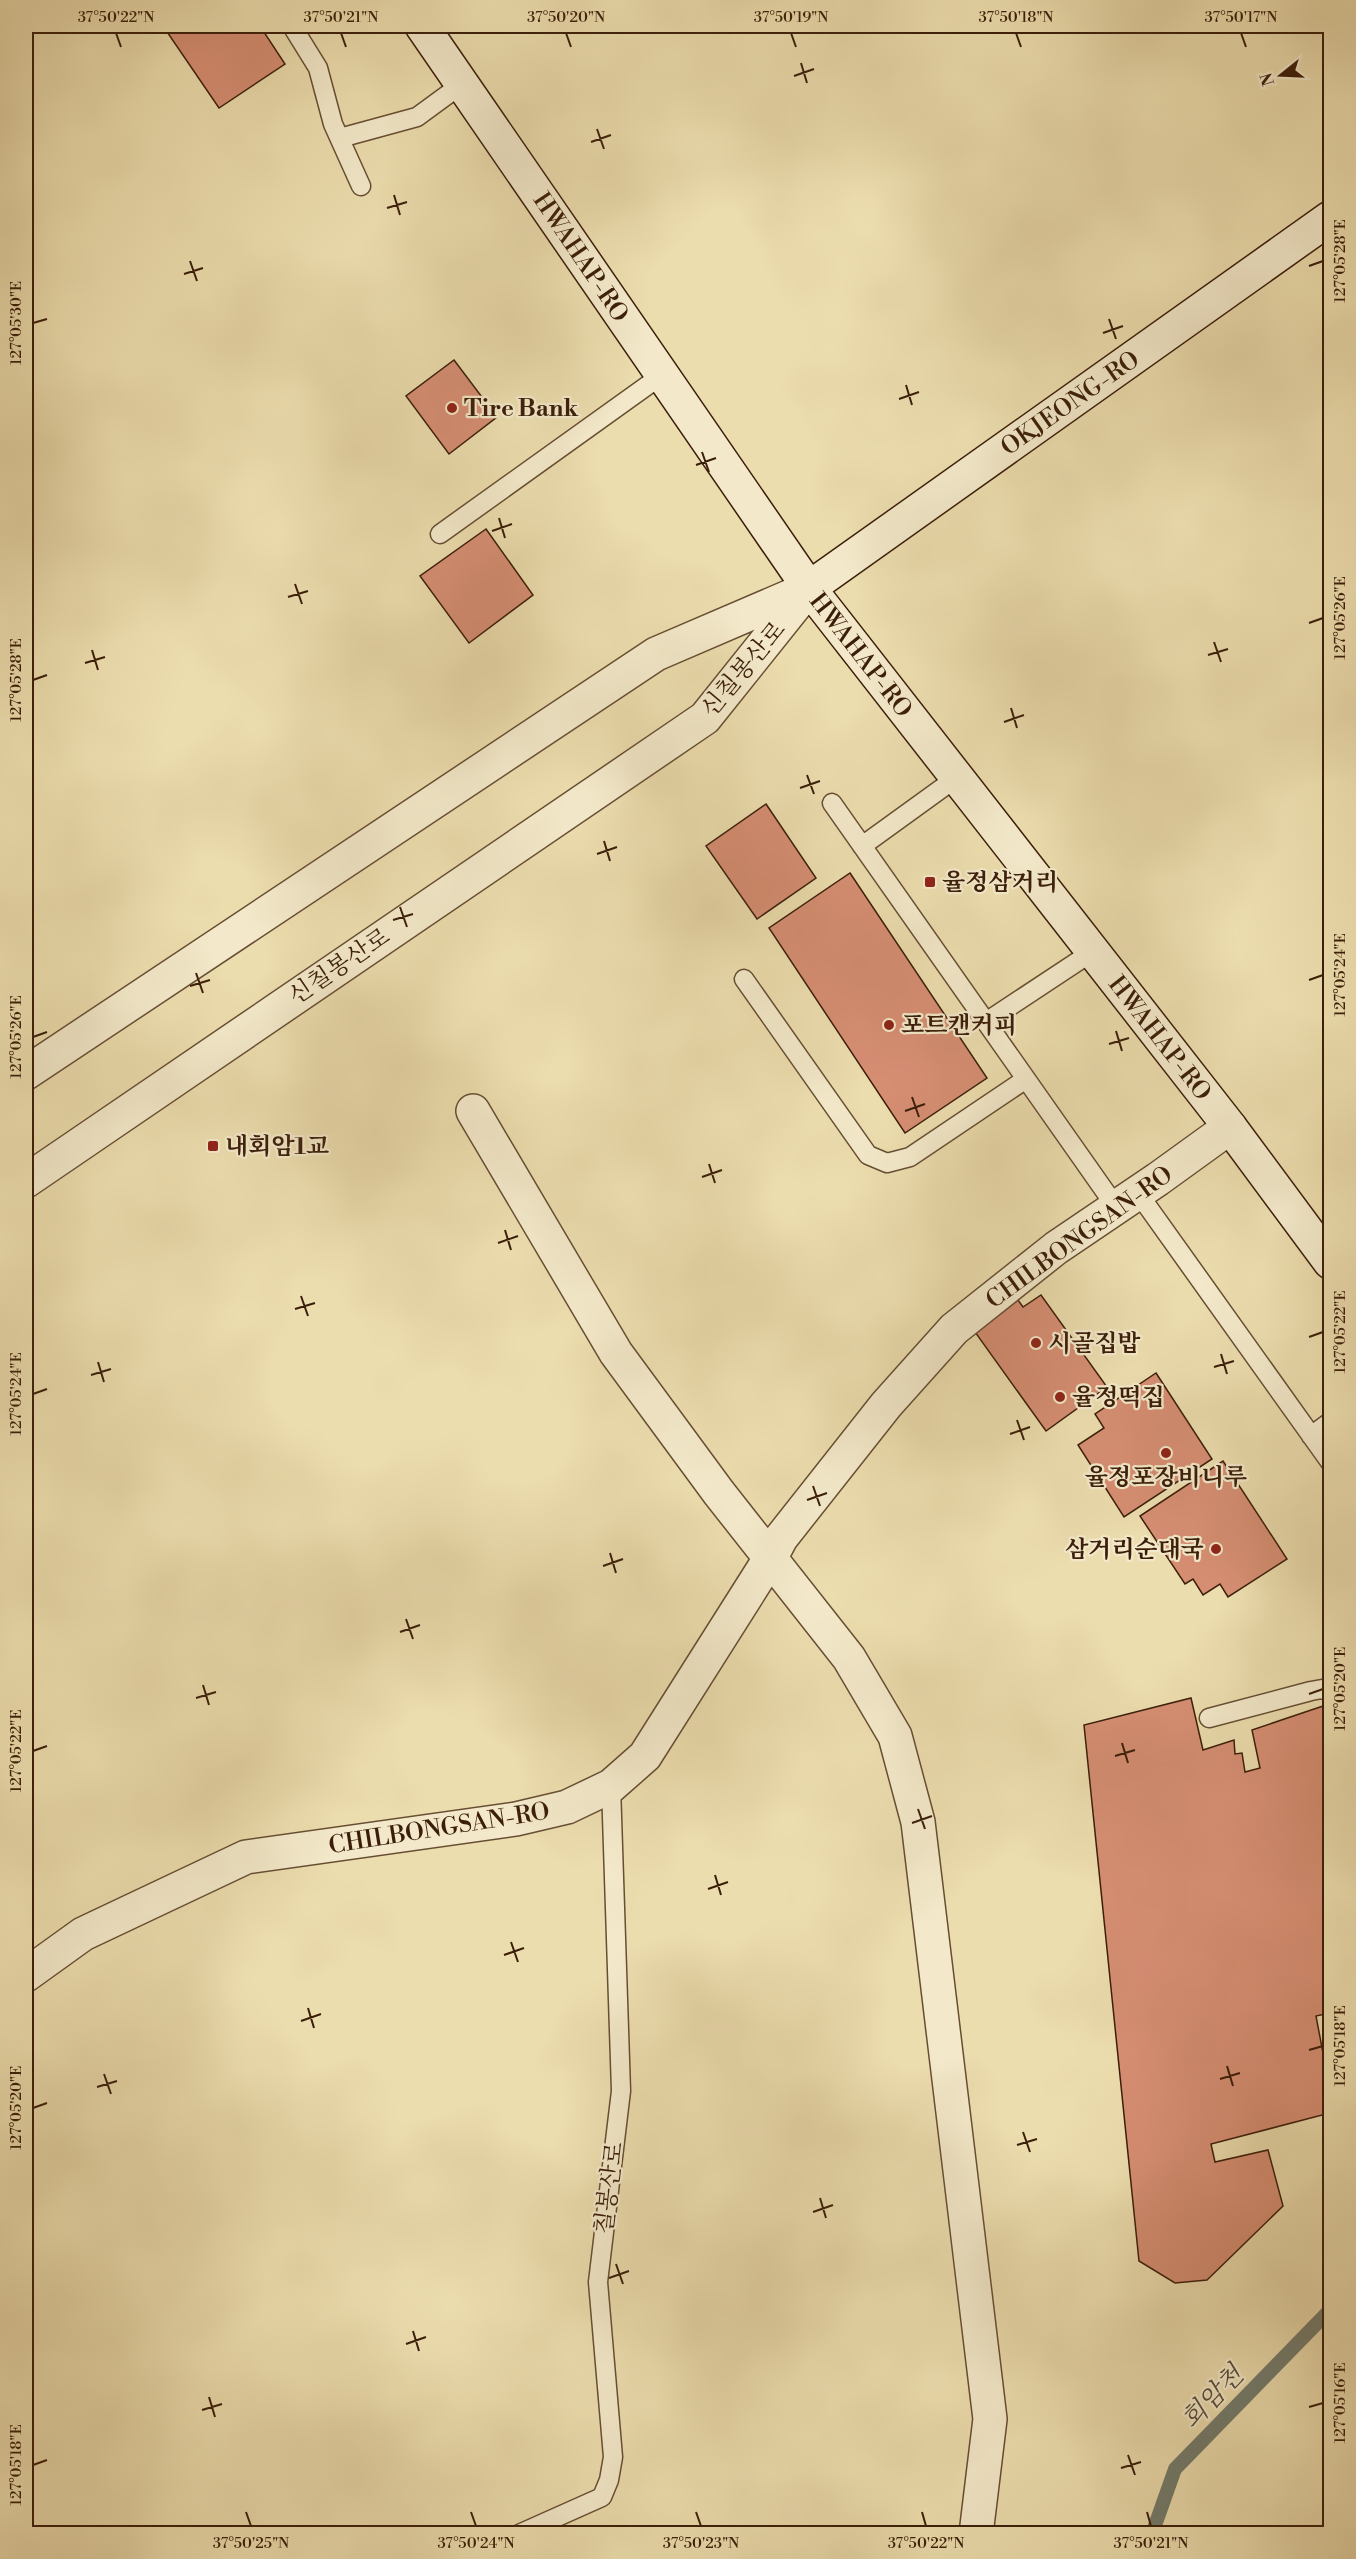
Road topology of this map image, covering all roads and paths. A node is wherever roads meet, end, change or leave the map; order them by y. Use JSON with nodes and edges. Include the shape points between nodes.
{"nodes":[{"id":1,"x":292,"y":26,"type":"edge"},
{"id":2,"x":422,"y":26,"type":"edge"},
{"id":3,"x":462,"y":84,"type":"junction"},
{"id":4,"x":340,"y":138,"type":"junction"},
{"id":5,"x":361,"y":186,"type":"dead end"},
{"id":6,"x":1330,"y":218,"type":"edge"},
{"id":7,"x":662,"y":375,"type":"junction"},
{"id":8,"x":440,"y":534,"type":"dead end"},
{"id":9,"x":809,"y":588,"type":"junction"},
{"id":10,"x":957,"y":778,"type":"junction"},
{"id":11,"x":832,"y":803,"type":"dead end"},
{"id":12,"x":862,"y":846,"type":"junction"},
{"id":13,"x":1092,"y":952,"type":"junction"},
{"id":14,"x":744,"y":979,"type":"dead end"},
{"id":15,"x":986,"y":1022,"type":"junction"},
{"id":16,"x":26,"y":1073,"type":"edge"},
{"id":17,"x":1026,"y":1079,"type":"junction"},
{"id":18,"x":473,"y":1111,"type":"dead end"},
{"id":19,"x":1230,"y":1127,"type":"junction"},
{"id":20,"x":26,"y":1181,"type":"edge"},
{"id":21,"x":1127,"y":1200,"type":"junction"},
{"id":22,"x":1330,"y":1262,"type":"edge"},
{"id":23,"x":1330,"y":1422,"type":"edge"},
{"id":24,"x":1311,"y":1436,"type":"junction"},
{"id":25,"x":1330,"y":1462,"type":"edge"},
{"id":26,"x":776,"y":1547,"type":"junction"},
{"id":27,"x":1330,"y":1692,"type":"edge"},
{"id":28,"x":1209,"y":1718,"type":"dead end"},
{"id":29,"x":611,"y":1786,"type":"junction"},
{"id":30,"x":26,"y":1975,"type":"edge"},
{"id":31,"x":519,"y":2534,"type":"edge"},
{"id":32,"x":976,"y":2534,"type":"edge"}],
"edges":[{"from":1,"to":4,"type":"lane","via":[[318,68]]},
{"from":2,"to":3,"type":"street","name":"HWAHAP-RO"},
{"from":3,"to":4,"type":"lane","via":[[417,117]]},
{"from":3,"to":7,"type":"street","name":"HWAHAP-RO"},
{"from":4,"to":5,"type":"lane"},
{"from":6,"to":9,"type":"street","name":"OKJEONG-RO"},
{"from":7,"to":8,"type":"lane"},
{"from":7,"to":9,"type":"street","name":"HWAHAP-RO"},
{"from":9,"to":10,"type":"street","name":"HWAHAP-RO"},
{"from":9,"to":16,"type":"street","name":"신칠봉산로","via":[[656,654]]},
{"from":9,"to":20,"type":"street","name":"신칠봉산로","via":[[705,718]]},
{"from":10,"to":12,"type":"lane"},
{"from":10,"to":13,"type":"street","name":"HWAHAP-RO"},
{"from":11,"to":12,"type":"lane"},
{"from":12,"to":15,"type":"lane"},
{"from":13,"to":15,"type":"lane"},
{"from":13,"to":19,"type":"street","name":"HWAHAP-RO"},
{"from":14,"to":17,"type":"lane","via":[[868,1155],[879,1161],[887,1163],[910,1157]]},
{"from":15,"to":17,"type":"lane"},
{"from":17,"to":21,"type":"lane"},
{"from":18,"to":26,"type":"street","via":[[616,1353],[719,1492]]},
{"from":19,"to":21,"type":"street","name":"CHILBONGSAN-RO"},
{"from":19,"to":22,"type":"street","name":"HWAHAP-RO"},
{"from":21,"to":24,"type":"lane"},
{"from":21,"to":26,"type":"street","name":"CHILBONGSAN-RO","via":[[1056,1248],[954,1329],[886,1405]]},
{"from":23,"to":24,"type":"lane"},
{"from":24,"to":25,"type":"lane"},
{"from":26,"to":29,"type":"street","name":"CHILBONGSAN-RO","via":[[645,1756]]},
{"from":26,"to":32,"type":"street","via":[[895,1736],[918,1822],[990,2419]]},
{"from":27,"to":28,"type":"lane","via":[[1311,1691]]},
{"from":29,"to":30,"type":"street","name":"CHILBONGSAN-RO","via":[[567,1807],[516,1819],[246,1857],[83,1934]]},
{"from":29,"to":31,"type":"lane","name":"칠봉산로","via":[[621,2091],[598,2282],[613,2457],[602,2498]]}]}
